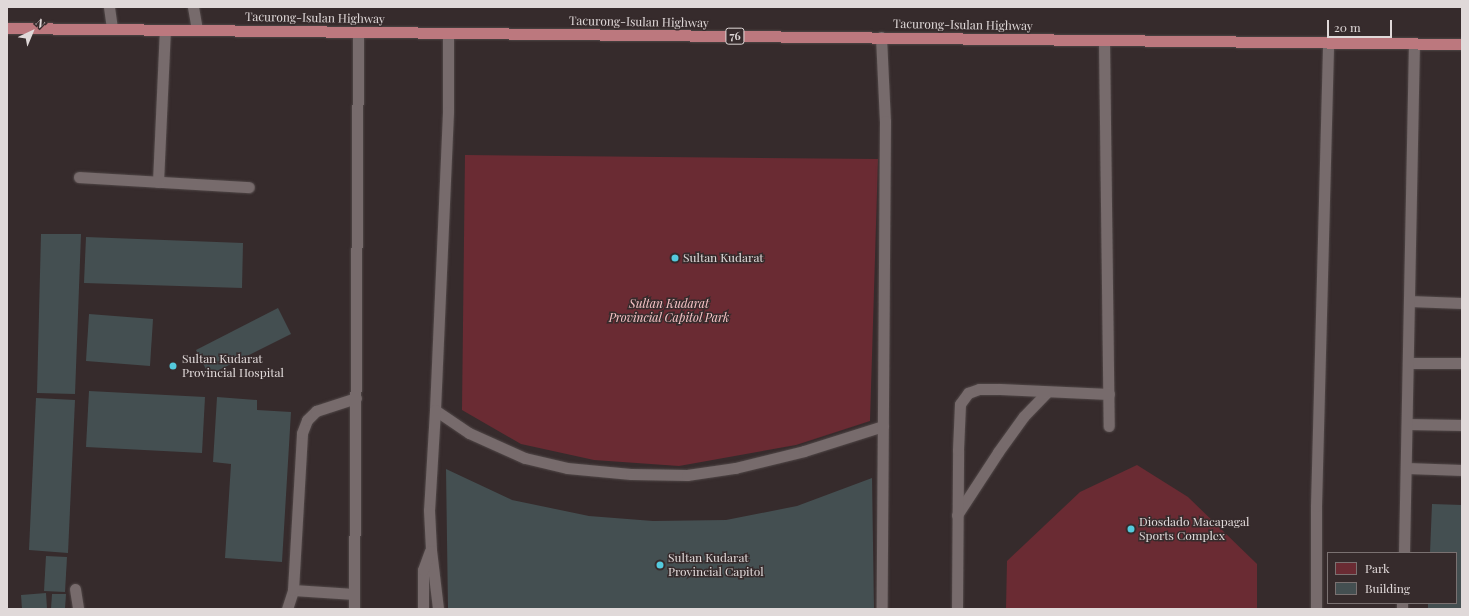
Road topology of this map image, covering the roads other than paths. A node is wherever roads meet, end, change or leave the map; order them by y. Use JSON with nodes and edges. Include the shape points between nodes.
{"nodes":[{"id":1,"x":109,"y":7,"type":"edge"},
{"id":2,"x":193,"y":7,"type":"edge"},
{"id":3,"x":7,"y":28,"type":"edge"},
{"id":4,"x":112,"y":29,"type":"junction"},
{"id":5,"x":165,"y":30,"type":"junction"},
{"id":6,"x":197,"y":30,"type":"junction"},
{"id":7,"x":358,"y":32,"type":"junction"},
{"id":8,"x":448,"y":33,"type":"junction"},
{"id":9,"x":881,"y":38,"type":"junction"},
{"id":10,"x":1104,"y":40,"type":"junction"},
{"id":11,"x":1328,"y":42,"type":"junction"},
{"id":12,"x":1414,"y":43,"type":"junction"},
{"id":13,"x":1462,"y":44,"type":"edge"},
{"id":14,"x":79,"y":177,"type":"dead end"},
{"id":15,"x":158,"y":182,"type":"junction"},
{"id":16,"x":249,"y":187,"type":"dead end"},
{"id":17,"x":1409,"y":301,"type":"junction"},
{"id":18,"x":1462,"y":303,"type":"edge"},
{"id":19,"x":1408,"y":363,"type":"junction"},
{"id":20,"x":1462,"y":363,"type":"edge"},
{"id":21,"x":1047,"y":392,"type":"junction"},
{"id":22,"x":1109,"y":394,"type":"junction"},
{"id":23,"x":356,"y":398,"type":"junction"},
{"id":24,"x":435,"y":410,"type":"junction"},
{"id":25,"x":1407,"y":424,"type":"junction"},
{"id":26,"x":1462,"y":424,"type":"edge"},
{"id":27,"x":883,"y":426,"type":"junction"},
{"id":28,"x":1109,"y":426,"type":"dead end"},
{"id":29,"x":1406,"y":468,"type":"junction"},
{"id":30,"x":1462,"y":470,"type":"edge"},
{"id":31,"x":957,"y":516,"type":"junction"},
{"id":32,"x":431,"y":550,"type":"junction"},
{"id":33,"x":1404,"y":552,"type":"edge"},
{"id":34,"x":75,"y":589,"type":"dead end"},
{"id":35,"x":293,"y":590,"type":"junction"},
{"id":36,"x":354,"y":594,"type":"junction"},
{"id":37,"x":78,"y":609,"type":"edge"},
{"id":38,"x":288,"y":609,"type":"edge"},
{"id":39,"x":354,"y":609,"type":"edge"},
{"id":40,"x":423,"y":609,"type":"edge"},
{"id":41,"x":438,"y":609,"type":"edge"},
{"id":42,"x":882,"y":609,"type":"edge"},
{"id":43,"x":957,"y":609,"type":"edge"},
{"id":44,"x":1316,"y":609,"type":"edge"}],
"edges":[{"from":1,"to":4,"type":"lane"},
{"from":2,"to":6,"type":"lane"},
{"from":3,"to":4,"type":"highway","name":"Tacurong-Isulan Highway","number":"76"},
{"from":4,"to":5,"type":"highway","name":"Tacurong-Isulan Highway","number":"76"},
{"from":5,"to":6,"type":"highway","name":"Tacurong-Isulan Highway","number":"76"},
{"from":5,"to":15,"type":"lane"},
{"from":6,"to":7,"type":"highway","name":"Tacurong-Isulan Highway","number":"76"},
{"from":7,"to":8,"type":"highway","name":"Tacurong-Isulan Highway","number":"76"},
{"from":7,"to":23,"type":"lane"},
{"from":8,"to":9,"type":"highway","name":"Tacurong-Isulan Highway","number":"76"},
{"from":8,"to":24,"type":"lane","via":[[448,112]]},
{"from":9,"to":10,"type":"highway","name":"Tacurong-Isulan Highway","number":"76"},
{"from":9,"to":27,"type":"lane","via":[[885,121]]},
{"from":10,"to":11,"type":"highway","name":"Tacurong-Isulan Highway","number":"76"},
{"from":10,"to":22,"type":"lane"},
{"from":11,"to":12,"type":"highway","name":"Tacurong-Isulan Highway","number":"76"},
{"from":11,"to":44,"type":"lane","via":[[1316,506]]},
{"from":12,"to":13,"type":"highway","name":"Tacurong-Isulan Highway","number":"76"},
{"from":12,"to":17,"type":"lane"},
{"from":14,"to":15,"type":"lane"},
{"from":15,"to":16,"type":"lane"},
{"from":17,"to":18,"type":"lane"},
{"from":17,"to":19,"type":"lane"},
{"from":19,"to":20,"type":"lane"},
{"from":19,"to":25,"type":"lane"},
{"from":21,"to":22,"type":"lane"},
{"from":21,"to":31,"type":"lane","via":[[1024,416]]},
{"from":21,"to":31,"type":"lane","via":[[986,389],[968,392],[960,404]]},
{"from":22,"to":28,"type":"lane"},
{"from":23,"to":35,"type":"lane","via":[[316,411],[307,420],[302,433]]},
{"from":23,"to":36,"type":"lane"},
{"from":24,"to":27,"type":"lane","via":[[469,433],[525,458],[567,468],[631,474],[687,475],[735,468],[804,451]]},
{"from":24,"to":32,"type":"lane","via":[[429,510]]},
{"from":25,"to":26,"type":"lane"},
{"from":25,"to":29,"type":"lane"},
{"from":27,"to":42,"type":"lane"},
{"from":29,"to":30,"type":"lane"},
{"from":29,"to":33,"type":"lane"},
{"from":31,"to":43,"type":"lane"},
{"from":32,"to":40,"type":"lane","via":[[423,570]]},
{"from":32,"to":41,"type":"lane"},
{"from":34,"to":37,"type":"lane"},
{"from":35,"to":36,"type":"lane"},
{"from":35,"to":38,"type":"lane"},
{"from":36,"to":39,"type":"lane"}]}
